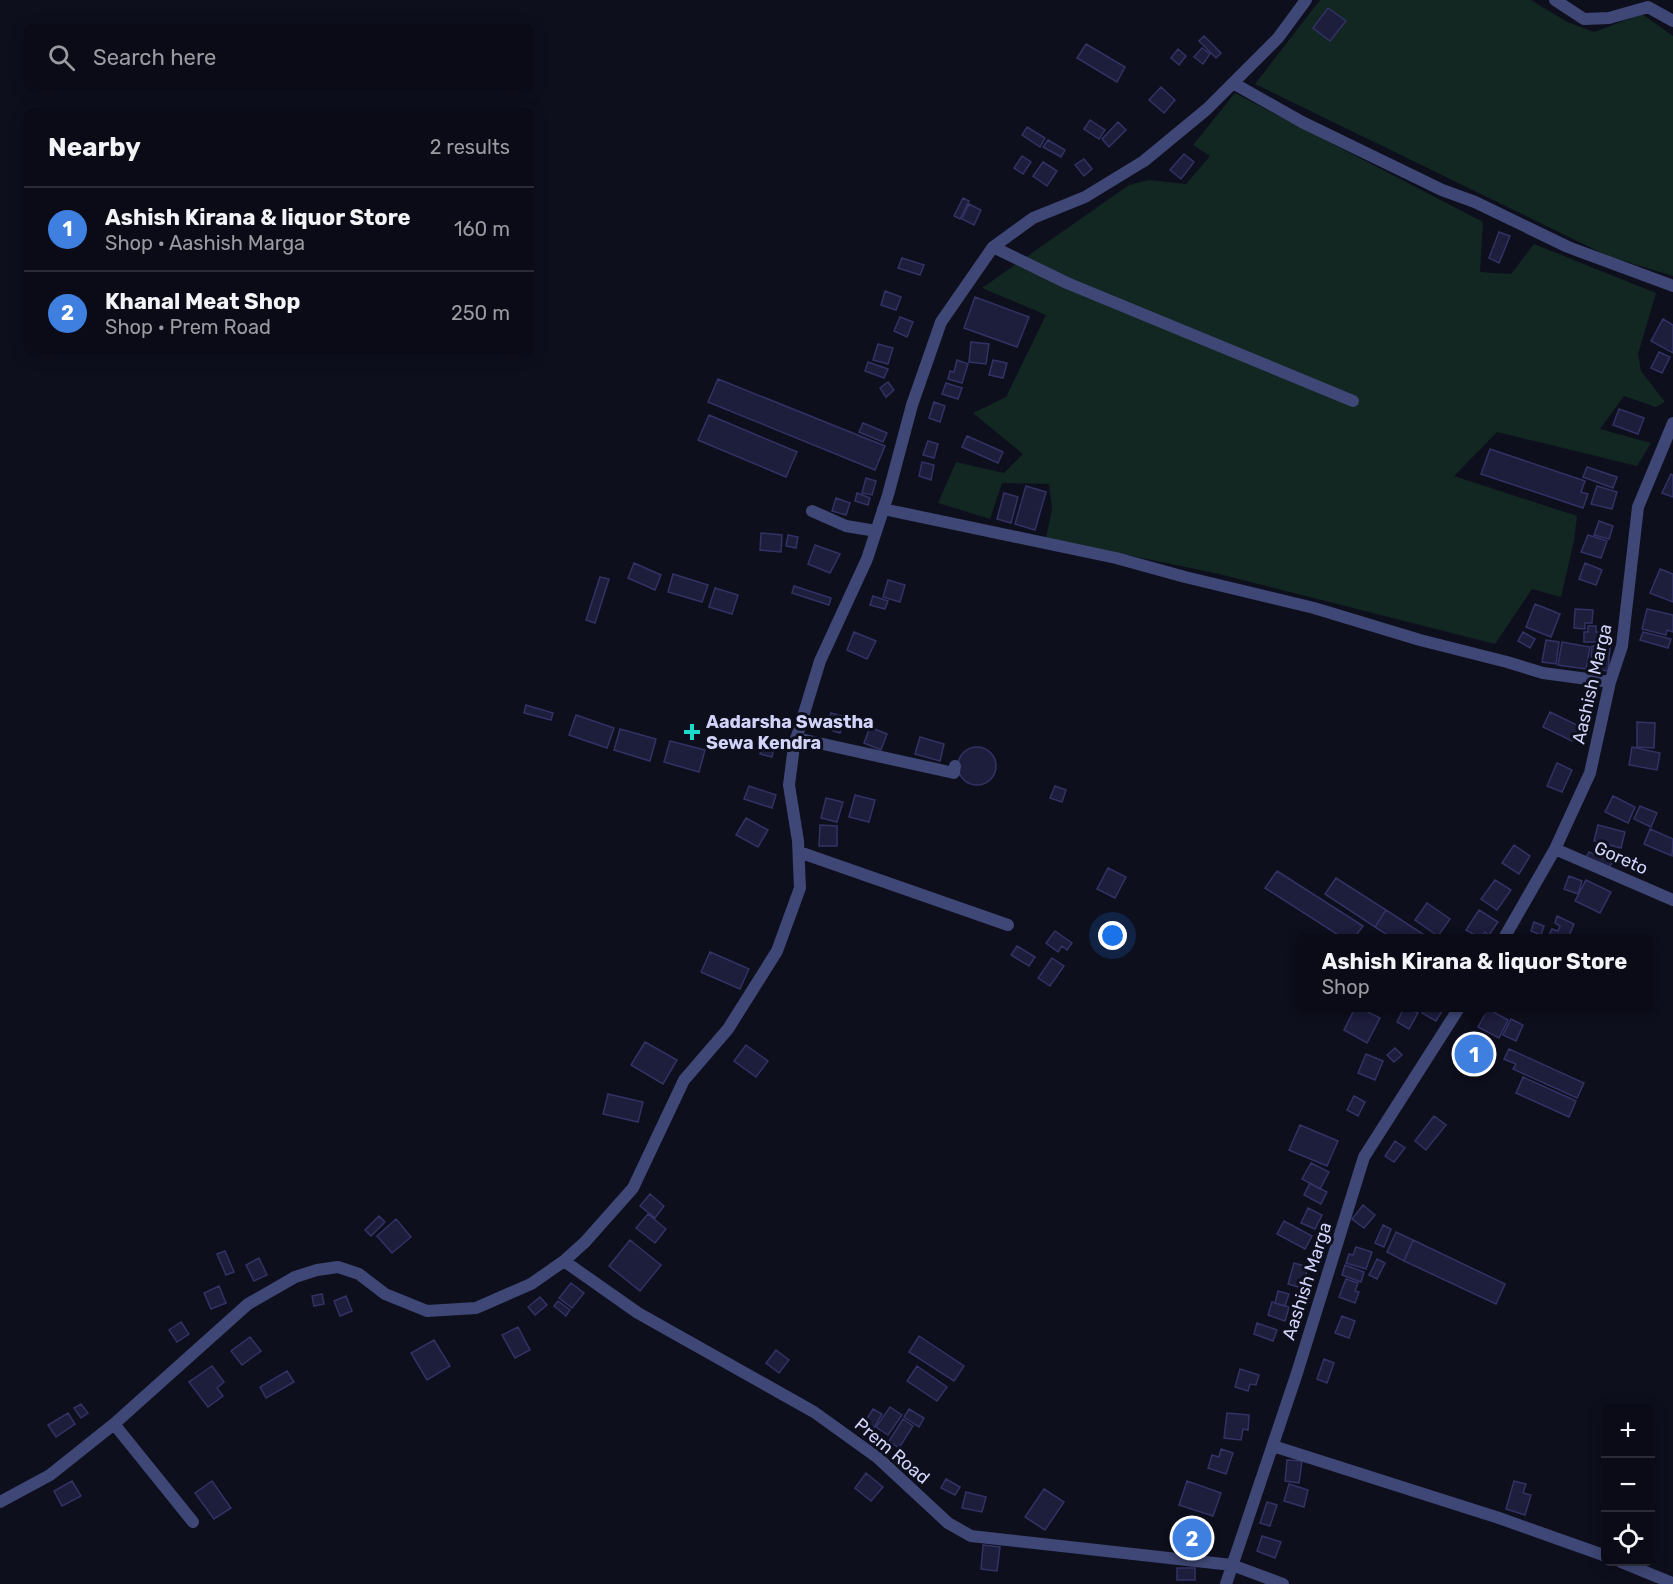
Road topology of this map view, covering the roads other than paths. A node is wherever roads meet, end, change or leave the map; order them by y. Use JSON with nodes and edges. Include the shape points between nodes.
{"nodes":[{"id":1,"x":1306,"y":0,"type":"edge"},
{"id":2,"x":1555,"y":0,"type":"edge"},
{"id":3,"x":1673,"y":21,"type":"edge"},
{"id":4,"x":1233,"y":83,"type":"junction"},
{"id":5,"x":993,"y":247,"type":"junction"},
{"id":6,"x":1673,"y":286,"type":"edge"},
{"id":7,"x":1353,"y":401,"type":"dead end"},
{"id":8,"x":1673,"y":423,"type":"edge"},
{"id":9,"x":883,"y":510,"type":"junction"},
{"id":10,"x":812,"y":511,"type":"dead end"},
{"id":11,"x":876,"y":531,"type":"junction"},
{"id":12,"x":1610,"y":682,"type":"junction"},
{"id":13,"x":796,"y":738,"type":"junction"},
{"id":14,"x":955,"y":766,"type":"dead end"},
{"id":15,"x":1555,"y":849,"type":"junction"},
{"id":16,"x":799,"y":852,"type":"junction"},
{"id":17,"x":1673,"y":900,"type":"edge"},
{"id":18,"x":1008,"y":925,"type":"dead end"},
{"id":19,"x":1507,"y":934,"type":"edge"},
{"id":20,"x":1456,"y":1012,"type":"edge"},
{"id":21,"x":564,"y":1261,"type":"junction"},
{"id":22,"x":114,"y":1424,"type":"junction"},
{"id":23,"x":1272,"y":1446,"type":"junction"},
{"id":24,"x":0,"y":1502,"type":"edge"},
{"id":25,"x":193,"y":1522,"type":"dead end"},
{"id":26,"x":1601,"y":1555,"type":"edge"},
{"id":27,"x":1232,"y":1565,"type":"junction"},
{"id":28,"x":1633,"y":1566,"type":"edge"},
{"id":29,"x":1670,"y":1579,"type":"edge"},
{"id":30,"x":1226,"y":1584,"type":"edge"},
{"id":31,"x":1283,"y":1584,"type":"edge"}],
"edges":[{"from":1,"to":4,"type":"street","via":[[1278,38]]},
{"from":2,"to":3,"type":"street","via":[[1584,19],[1610,18],[1648,7]]},
{"from":4,"to":5,"type":"street","via":[[1144,161],[1085,197],[1033,218]]},
{"from":4,"to":6,"type":"street","via":[[1302,122],[1432,185],[1568,247]]},
{"from":5,"to":7,"type":"street","via":[[1067,283]]},
{"from":5,"to":9,"type":"street","via":[[941,322],[912,405]]},
{"from":8,"to":12,"type":"street","name":"Aashish Marga","via":[[1638,507],[1622,646]]},
{"from":9,"to":11,"type":"street"},
{"from":9,"to":12,"type":"street","via":[[1116,558],[1314,608],[1543,674]]},
{"from":10,"to":11,"type":"street","via":[[846,526]]},
{"from":11,"to":13,"type":"street","via":[[820,661]]},
{"from":12,"to":15,"type":"street","name":"Aashish Marga","via":[[1590,773]]},
{"from":13,"to":14,"type":"street","via":[[954,773]]},
{"from":13,"to":16,"type":"street","via":[[789,785]]},
{"from":15,"to":17,"type":"street","name":"Goreto"},
{"from":15,"to":19,"type":"street","name":"Aashish Marga"},
{"from":16,"to":18,"type":"street"},
{"from":16,"to":21,"type":"street","via":[[800,888],[777,951],[728,1029],[684,1080],[633,1188]]},
{"from":20,"to":23,"type":"street","name":"Aashish Marga","via":[[1364,1157]]},
{"from":21,"to":22,"type":"street","via":[[531,1284],[466,1309],[427,1311],[385,1294],[359,1274],[338,1267],[295,1277],[248,1304]]},
{"from":21,"to":27,"type":"street","name":"Prem Road","via":[[638,1313],[814,1412],[878,1458],[948,1523],[971,1536]]},
{"from":22,"to":24,"type":"street","via":[[50,1475]]},
{"from":22,"to":25,"type":"street"},
{"from":23,"to":26,"type":"street"},
{"from":23,"to":27,"type":"street","name":"Aashish Marga"},
{"from":27,"to":30,"type":"street","name":"Aashish Marga"},
{"from":27,"to":31,"type":"street","name":"Prem Road"},
{"from":28,"to":29,"type":"street"}]}
